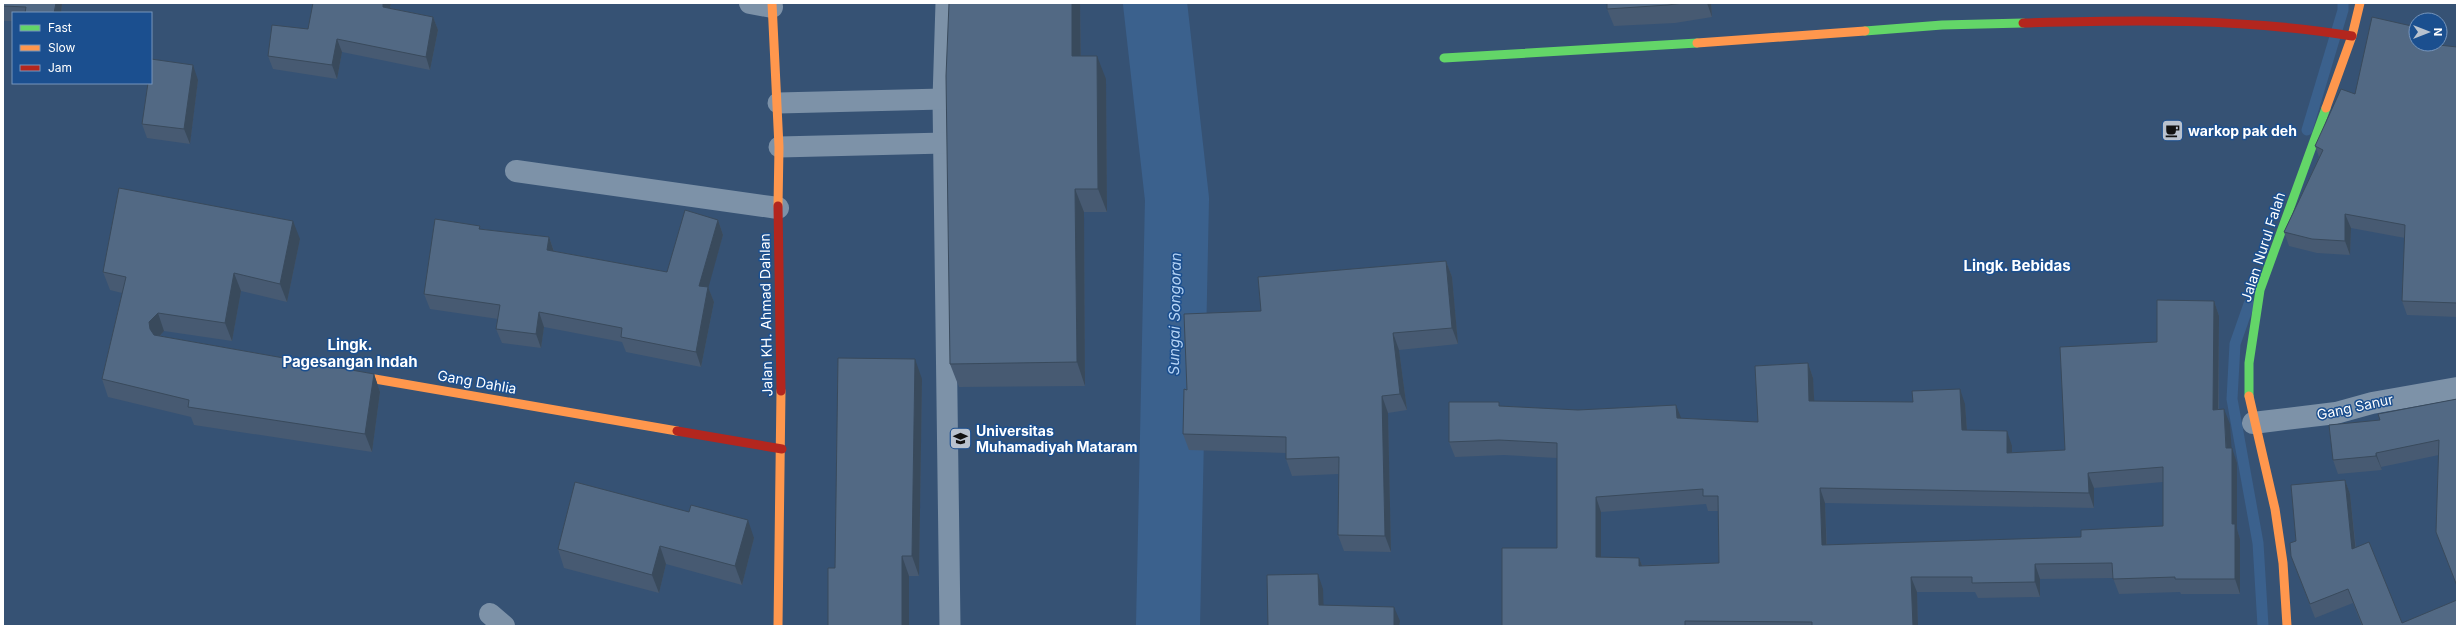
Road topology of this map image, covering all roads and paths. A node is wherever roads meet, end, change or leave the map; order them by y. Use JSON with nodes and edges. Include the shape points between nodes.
{"nodes":[{"id":1,"x":750,"y":3,"type":"edge"},
{"id":2,"x":946,"y":3,"type":"edge"},
{"id":3,"x":2360,"y":3,"type":"edge"},
{"id":4,"x":772,"y":5,"type":"edge"},
{"id":5,"x":2347,"y":35,"type":"junction"},
{"id":6,"x":1444,"y":58,"type":"dead end"},
{"id":7,"x":943,"y":99,"type":"junction"},
{"id":8,"x":778,"y":102,"type":"junction"},
{"id":9,"x":944,"y":143,"type":"junction"},
{"id":10,"x":779,"y":147,"type":"junction"},
{"id":11,"x":516,"y":171,"type":"dead end"},
{"id":12,"x":778,"y":208,"type":"junction"},
{"id":13,"x":333,"y":372,"type":"edge"},
{"id":14,"x":2457,"y":388,"type":"edge"},
{"id":15,"x":2253,"y":422,"type":"junction"},
{"id":16,"x":782,"y":449,"type":"junction"},
{"id":17,"x":778,"y":626,"type":"edge"},
{"id":18,"x":950,"y":626,"type":"edge"},
{"id":19,"x":2288,"y":626,"type":"edge"}],
"edges":[{"from":1,"to":4,"type":"street"},
{"from":2,"to":7,"type":"lane"},
{"from":3,"to":5,"type":"street","name":"Jalan Nurul Falah"},
{"from":4,"to":8,"type":"street","name":"Jalan KH. Ahmad Dahlan"},
{"from":5,"to":6,"type":"street","via":[[2322,31],[2166,21],[1942,25],[1706,43]]},
{"from":5,"to":15,"type":"street","name":"Jalan Nurul Falah","via":[[2260,290],[2249,363],[2248,388]]},
{"from":7,"to":8,"type":"lane"},
{"from":7,"to":9,"type":"lane"},
{"from":8,"to":10,"type":"street","name":"Jalan KH. Ahmad Dahlan"},
{"from":9,"to":10,"type":"lane"},
{"from":9,"to":18,"type":"lane"},
{"from":10,"to":12,"type":"street","name":"Jalan KH. Ahmad Dahlan"},
{"from":11,"to":12,"type":"street"},
{"from":12,"to":16,"type":"street","name":"Jalan KH. Ahmad Dahlan"},
{"from":13,"to":16,"type":"street","name":"Gang Dahlia"},
{"from":14,"to":15,"type":"street","name":"Gang Sanur","via":[[2372,403],[2336,413]]},
{"from":15,"to":19,"type":"street","name":"Jalan Nurul Falah","via":[[2263,453],[2275,509]]},
{"from":16,"to":17,"type":"street","name":"Jalan KH. Ahmad Dahlan"}]}
